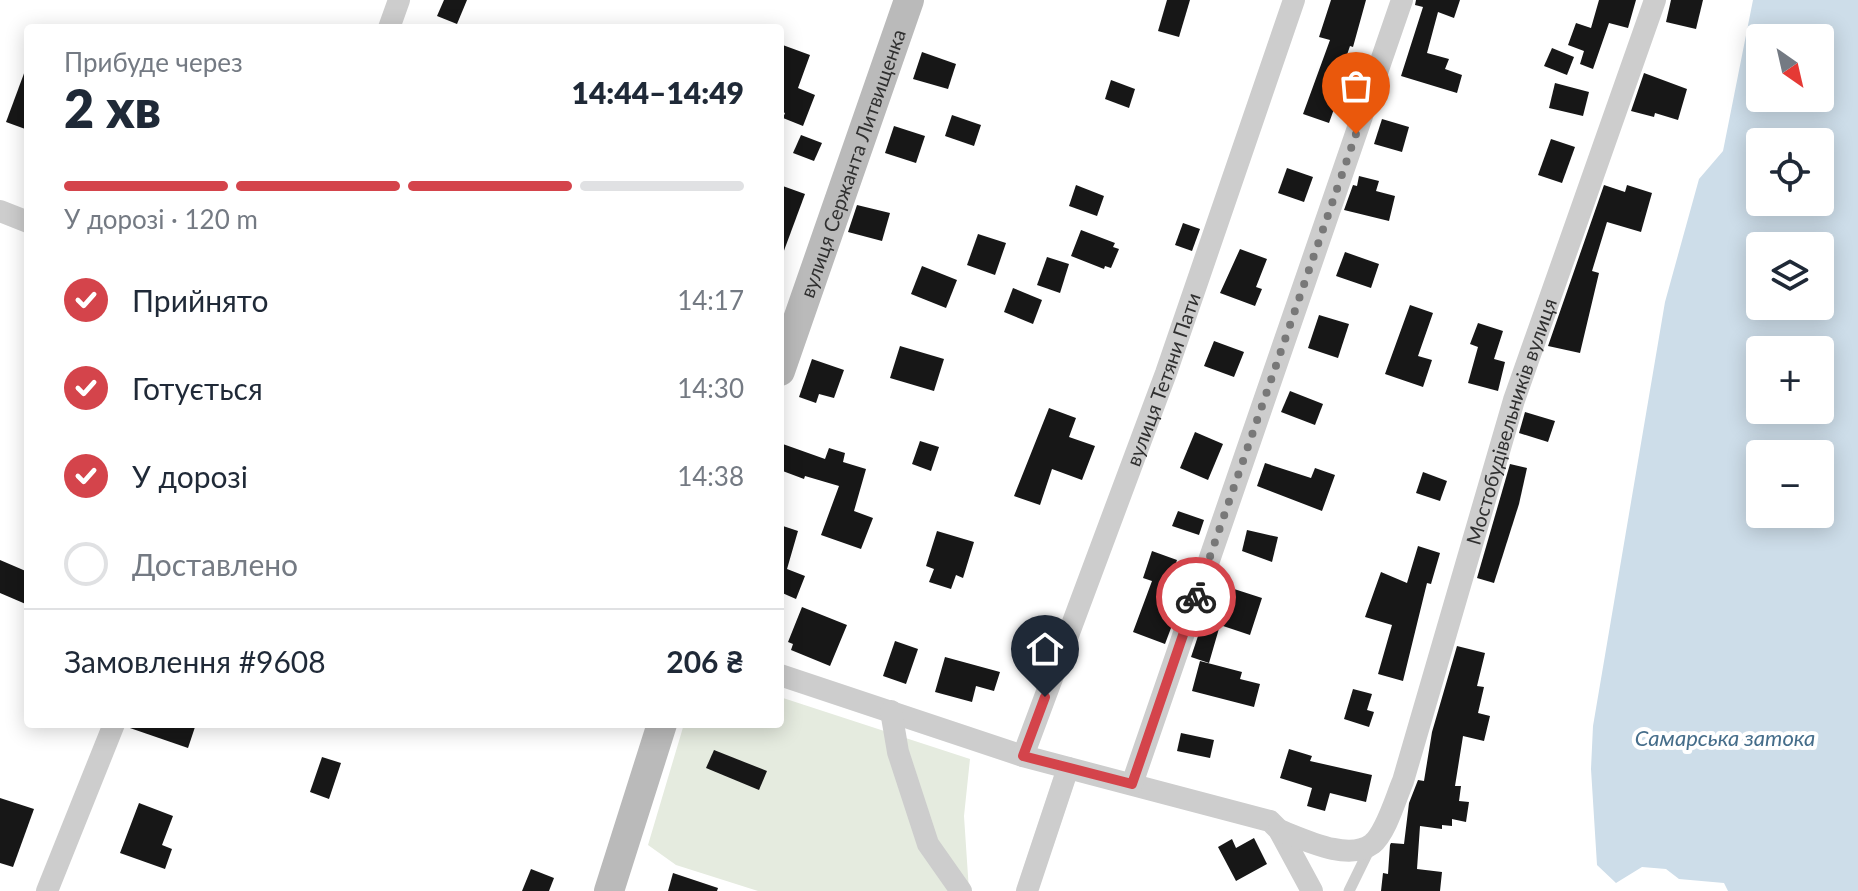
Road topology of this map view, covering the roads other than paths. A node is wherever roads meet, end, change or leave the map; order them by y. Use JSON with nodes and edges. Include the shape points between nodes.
{"nodes":[{"id":1,"x":399,"y":0,"type":"edge"},
{"id":2,"x":909,"y":0,"type":"edge"},
{"id":3,"x":1294,"y":0,"type":"edge"},
{"id":4,"x":1402,"y":0,"type":"edge"},
{"id":5,"x":1655,"y":0,"type":"edge"},
{"id":6,"x":390,"y":24,"type":"edge"},
{"id":7,"x":0,"y":211,"type":"edge"},
{"id":8,"x":24,"y":220,"type":"edge"},
{"id":9,"x":784,"y":359,"type":"edge"},
{"id":10,"x":784,"y":676,"type":"edge"},
{"id":11,"x":891,"y":711,"type":"junction"},
{"id":12,"x":112,"y":728,"type":"edge"},
{"id":13,"x":661,"y":728,"type":"edge"},
{"id":14,"x":1023,"y":756,"type":"junction"},
{"id":15,"x":1068,"y":768,"type":"junction"},
{"id":16,"x":1132,"y":784,"type":"junction"},
{"id":17,"x":1279,"y":830,"type":"junction"},
{"id":18,"x":1372,"y":844,"type":"junction"},
{"id":19,"x":47,"y":891,"type":"edge"},
{"id":20,"x":609,"y":891,"type":"edge"},
{"id":21,"x":961,"y":891,"type":"edge"},
{"id":22,"x":1027,"y":891,"type":"edge"},
{"id":23,"x":1312,"y":891,"type":"edge"},
{"id":24,"x":1349,"y":891,"type":"edge"}],
"edges":[{"from":1,"to":6,"type":"street"},
{"from":2,"to":9,"type":"main road","name":"вулиця Сержанта Литвищенка"},
{"from":3,"to":14,"type":"street","name":"вулиця Тетяни Пати","via":[[1166,373]]},
{"from":4,"to":16,"type":"street"},
{"from":5,"to":18,"type":"street","name":"Мостобудівельників вулиця","via":[[1514,400],[1403,781]]},
{"from":7,"to":8,"type":"street"},
{"from":10,"to":11,"type":"street"},
{"from":11,"to":14,"type":"street"},
{"from":11,"to":21,"type":"street","via":[[898,752],[928,844]]},
{"from":12,"to":19,"type":"street"},
{"from":13,"to":20,"type":"main road"},
{"from":14,"to":15,"type":"street"},
{"from":15,"to":16,"type":"street"},
{"from":15,"to":22,"type":"street"},
{"from":16,"to":17,"type":"street","via":[[1257,816]]},
{"from":17,"to":18,"type":"street","via":[[1326,848],[1353,851]]},
{"from":17,"to":23,"type":"street"},
{"from":18,"to":24,"type":"lane"}]}
